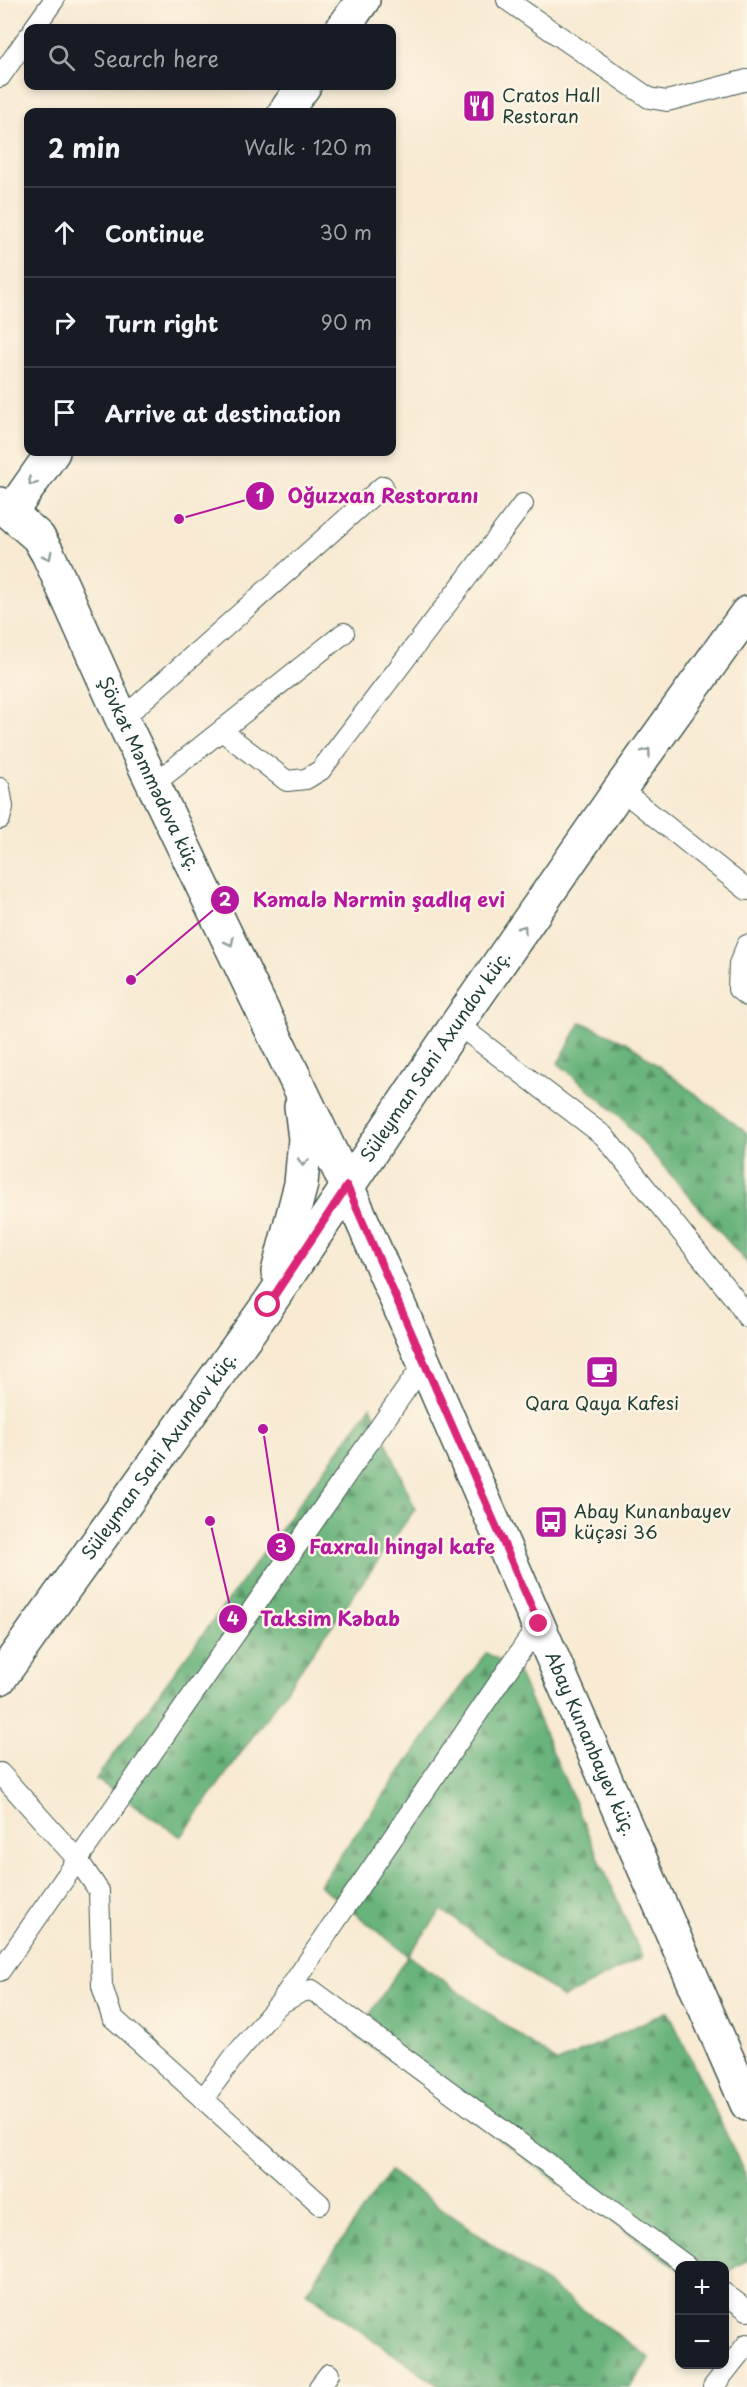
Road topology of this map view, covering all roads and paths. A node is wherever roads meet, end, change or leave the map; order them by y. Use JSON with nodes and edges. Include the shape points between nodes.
{"nodes":[{"id":1,"x":54,"y":0,"type":"edge"},
{"id":2,"x":363,"y":0,"type":"edge"},
{"id":3,"x":507,"y":0,"type":"edge"},
{"id":4,"x":37,"y":24,"type":"edge"},
{"id":5,"x":346,"y":24,"type":"edge"},
{"id":6,"x":24,"y":43,"type":"edge"},
{"id":7,"x":0,"y":77,"type":"edge"},
{"id":8,"x":747,"y":80,"type":"edge"},
{"id":9,"x":301,"y":90,"type":"edge"},
{"id":10,"x":288,"y":108,"type":"edge"},
{"id":11,"x":50,"y":456,"type":"edge"},
{"id":12,"x":383,"y":486,"type":"dead end"},
{"id":13,"x":523,"y":504,"type":"dead end"},
{"id":14,"x":5,"y":508,"type":"edge"},
{"id":15,"x":747,"y":613,"type":"edge"},
{"id":16,"x":344,"y":633,"type":"dead end"},
{"id":17,"x":122,"y":719,"type":"junction"},
{"id":18,"x":222,"y":731,"type":"junction"},
{"id":19,"x":154,"y":784,"type":"junction"},
{"id":20,"x":0,"y":788,"type":"edge"},
{"id":21,"x":620,"y":789,"type":"junction"},
{"id":22,"x":0,"y":819,"type":"edge"},
{"id":23,"x":747,"y":890,"type":"edge"},
{"id":24,"x":747,"y":945,"type":"edge"},
{"id":25,"x":747,"y":996,"type":"edge"},
{"id":26,"x":457,"y":1024,"type":"junction"},
{"id":27,"x":298,"y":1083,"type":"junction"},
{"id":28,"x":347,"y":1186,"type":"junction"},
{"id":29,"x":268,"y":1305,"type":"junction"},
{"id":30,"x":747,"y":1317,"type":"edge"},
{"id":31,"x":425,"y":1362,"type":"junction"},
{"id":32,"x":539,"y":1624,"type":"junction"},
{"id":33,"x":0,"y":1678,"type":"edge"},
{"id":34,"x":0,"y":1773,"type":"edge"},
{"id":35,"x":78,"y":1860,"type":"junction"},
{"id":36,"x":0,"y":1971,"type":"edge"},
{"id":37,"x":278,"y":2005,"type":"junction"},
{"id":38,"x":203,"y":2099,"type":"junction"},
{"id":39,"x":747,"y":2104,"type":"edge"},
{"id":40,"x":320,"y":2204,"type":"dead end"},
{"id":41,"x":682,"y":2261,"type":"edge"},
{"id":42,"x":729,"y":2297,"type":"edge"},
{"id":43,"x":747,"y":2310,"type":"edge"},
{"id":44,"x":747,"y":2344,"type":"edge"},
{"id":45,"x":713,"y":2387,"type":"edge"}],
"edges":[{"from":1,"to":4,"type":"lane"},
{"from":2,"to":5,"type":"street"},
{"from":3,"to":8,"type":"lane","via":[[649,98],[667,101]]},
{"from":6,"to":7,"type":"lane"},
{"from":9,"to":10,"type":"street"},
{"from":11,"to":14,"type":"street","one_way":true},
{"from":12,"to":17,"type":"lane"},
{"from":13,"to":18,"type":"lane","via":[[321,770],[306,779],[287,782]]},
{"from":14,"to":17,"type":"street","name":"Şövkət Məmmədova küç.","one_way":true,"via":[[38,537],[48,554]]},
{"from":21,"to":15,"type":"street","name":"Süleyman Sani Axundov küç.","one_way":true},
{"from":16,"to":18,"type":"lane"},
{"from":17,"to":19,"type":"street","name":"Şövkət Məmmədova küç."},
{"from":18,"to":19,"type":"lane"},
{"from":19,"to":27,"type":"street","name":"Şövkət Məmmədova küç.","one_way":true},
{"from":20,"to":22,"type":"lane"},
{"from":21,"to":23,"type":"lane"},
{"from":26,"to":21,"type":"street","name":"Süleyman Sani Axundov küç.","one_way":true},
{"from":24,"to":25,"type":"lane","via":[[739,964],[738,989]]},
{"from":26,"to":28,"type":"street","name":"Süleyman Sani Axundov küç."},
{"from":26,"to":30,"type":"lane","via":[[604,1136]]},
{"from":27,"to":28,"type":"street","name":"Şövkət Məmmədova küç."},
{"from":27,"to":29,"type":"street","one_way":true,"via":[[305,1139],[301,1184]]},
{"from":28,"to":29,"type":"street","name":"Süleyman Sani Axundov küç."},
{"from":28,"to":31,"type":"street","name":"Abay Kunanbayev küç."},
{"from":29,"to":33,"type":"street","name":"Süleyman Sani Axundov küç."},
{"from":31,"to":32,"type":"street","name":"Abay Kunanbayev küç."},
{"from":31,"to":35,"type":"lane"},
{"from":32,"to":37,"type":"lane"},
{"from":32,"to":39,"type":"street","name":"Abay Kunanbayev küç."},
{"from":34,"to":35,"type":"lane"},
{"from":35,"to":36,"type":"lane"},
{"from":35,"to":38,"type":"lane","via":[[99,1890],[102,1986],[112,2017]]},
{"from":37,"to":38,"type":"lane"},
{"from":37,"to":41,"type":"lane","via":[[312,1990]]},
{"from":38,"to":40,"type":"lane"},
{"from":42,"to":43,"type":"lane"},
{"from":44,"to":45,"type":"lane"}]}
